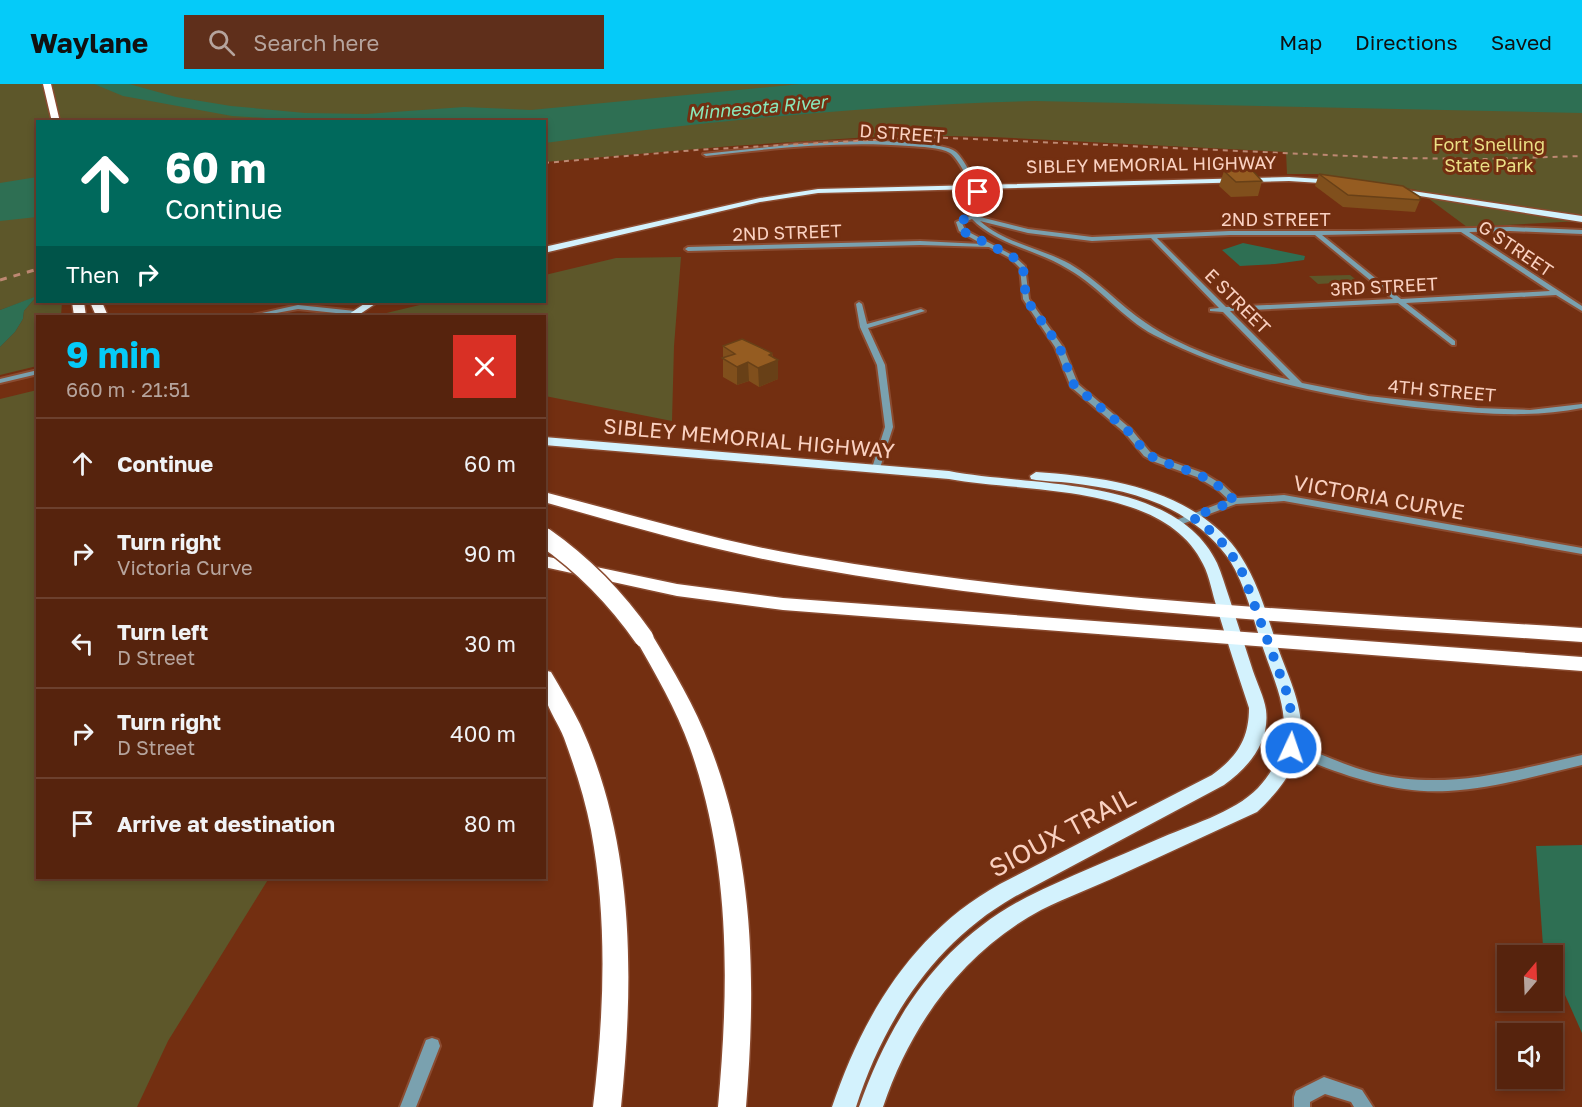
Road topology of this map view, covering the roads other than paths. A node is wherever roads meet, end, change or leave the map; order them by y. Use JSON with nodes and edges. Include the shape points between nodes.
{"nodes":[{"id":1,"x":47,"y":84,"type":"edge"},
{"id":2,"x":56,"y":120,"type":"edge"},
{"id":3,"x":706,"y":154,"type":"dead end"},
{"id":4,"x":1342,"y":182,"type":"edge"},
{"id":5,"x":975,"y":186,"type":"junction"},
{"id":6,"x":1386,"y":189,"type":"edge"},
{"id":7,"x":973,"y":217,"type":"junction"},
{"id":8,"x":1582,"y":219,"type":"edge"},
{"id":9,"x":1463,"y":231,"type":"junction"},
{"id":10,"x":1582,"y":232,"type":"edge"},
{"id":11,"x":1316,"y":233,"type":"junction"},
{"id":12,"x":1154,"y":238,"type":"junction"},
{"id":13,"x":994,"y":247,"type":"junction"},
{"id":14,"x":688,"y":249,"type":"dead end"},
{"id":15,"x":546,"y":250,"type":"edge"},
{"id":16,"x":1557,"y":293,"type":"junction"},
{"id":17,"x":1400,"y":300,"type":"junction"},
{"id":18,"x":371,"y":303,"type":"edge"},
{"id":19,"x":859,"y":304,"type":"dead end"},
{"id":20,"x":1223,"y":308,"type":"junction"},
{"id":21,"x":1582,"y":309,"type":"edge"},
{"id":22,"x":1212,"y":310,"type":"dead end"},
{"id":23,"x":921,"y":311,"type":"dead end"},
{"id":24,"x":257,"y":315,"type":"edge"},
{"id":25,"x":353,"y":315,"type":"edge"},
{"id":26,"x":864,"y":327,"type":"junction"},
{"id":27,"x":1452,"y":344,"type":"dead end"},
{"id":28,"x":36,"y":372,"type":"edge"},
{"id":29,"x":0,"y":381,"type":"edge"},
{"id":30,"x":1300,"y":386,"type":"junction"},
{"id":31,"x":1582,"y":406,"type":"edge"},
{"id":32,"x":546,"y":441,"type":"edge"},
{"id":33,"x":876,"y":468,"type":"junction"},
{"id":34,"x":949,"y":475,"type":"junction"},
{"id":35,"x":546,"y":498,"type":"edge"},
{"id":36,"x":1235,"y":501,"type":"junction"},
{"id":37,"x":1192,"y":517,"type":"junction"},
{"id":38,"x":1173,"y":524,"type":"junction"},
{"id":39,"x":546,"y":538,"type":"edge"},
{"id":40,"x":1582,"y":551,"type":"edge"},
{"id":41,"x":546,"y":561,"type":"edge"},
{"id":42,"x":1227,"y":610,"type":"junction"},
{"id":43,"x":1259,"y":612,"type":"junction"},
{"id":44,"x":1582,"y":635,"type":"edge"},
{"id":45,"x":1234,"y":639,"type":"junction"},
{"id":46,"x":1269,"y":641,"type":"junction"},
{"id":47,"x":1582,"y":664,"type":"edge"},
{"id":48,"x":546,"y":681,"type":"edge"},
{"id":49,"x":1256,"y":734,"type":"junction"},
{"id":50,"x":1291,"y":748,"type":"junction"},
{"id":51,"x":1582,"y":760,"type":"edge"},
{"id":52,"x":432,"y":1046,"type":"dead end"},
{"id":53,"x":408,"y":1107,"type":"edge"},
{"id":54,"x":607,"y":1107,"type":"edge"},
{"id":55,"x":732,"y":1107,"type":"edge"},
{"id":56,"x":844,"y":1107,"type":"edge"},
{"id":57,"x":872,"y":1107,"type":"edge"},
{"id":58,"x":1302,"y":1107,"type":"edge"},
{"id":59,"x":1365,"y":1107,"type":"edge"}],
"edges":[{"from":1,"to":2,"type":"highway"},
{"from":3,"to":5,"type":"street","name":"D STREET","via":[[845,144],[937,148],[955,154]]},
{"from":4,"to":5,"type":"main road","name":"SIBLEY MEMORIAL HIGHWAY","via":[[1289,179]]},
{"from":5,"to":7,"type":"street","via":[[978,192]]},
{"from":5,"to":15,"type":"main road","name":"SIBLEY MEMORIAL HIGHWAY","via":[[792,194]]},
{"from":6,"to":8,"type":"main road"},
{"from":7,"to":12,"type":"street","name":"2ND STREET","via":[[1058,237]]},
{"from":7,"to":13,"type":"street","via":[[959,222],[962,231]]},
{"from":7,"to":30,"type":"street","name":"4TH STREET","via":[[984,229],[1083,274],[1138,322],[1156,332],[1222,362]]},
{"from":9,"to":10,"type":"street","name":"2ND STREET"},
{"from":9,"to":11,"type":"street","name":"2ND STREET"},
{"from":9,"to":16,"type":"street","name":"G STREET"},
{"from":11,"to":12,"type":"street","name":"2ND STREET"},
{"from":11,"to":17,"type":"street"},
{"from":12,"to":20,"type":"street","name":"E STREET"},
{"from":13,"to":14,"type":"street","name":"2ND STREET","via":[[920,243]]},
{"from":13,"to":36,"type":"street","via":[[1023,267],[1026,299],[1059,346],[1074,385],[1128,431],[1147,454],[1200,475]]},
{"from":16,"to":17,"type":"street","name":"3RD STREET"},
{"from":16,"to":21,"type":"street","name":"G STREET"},
{"from":17,"to":20,"type":"street","name":"3RD STREET"},
{"from":17,"to":27,"type":"street"},
{"from":18,"to":25,"type":"main road"},
{"from":19,"to":26,"type":"street"},
{"from":20,"to":22,"type":"street","name":"3RD STREET"},
{"from":20,"to":30,"type":"street","name":"E STREET"},
{"from":23,"to":26,"type":"street"},
{"from":24,"to":25,"type":"street","via":[[298,307]]},
{"from":26,"to":33,"type":"street","via":[[881,365],[889,427]]},
{"from":28,"to":29,"type":"street"},
{"from":30,"to":31,"type":"street","name":"4TH STREET","via":[[1368,400],[1487,411],[1522,413]]},
{"from":32,"to":33,"type":"main road","name":"SIBLEY MEMORIAL HIGHWAY"},
{"from":33,"to":34,"type":"main road","name":"SIBLEY MEMORIAL HIGHWAY"},
{"from":34,"to":37,"type":"main road","via":[[980,472],[1102,483],[1151,496]]},
{"from":34,"to":38,"type":"main road","name":"SIOUX TRAIL","via":[[1109,495],[1147,508]]},
{"from":35,"to":42,"type":"highway","via":[[690,537],[869,572],[998,590]]},
{"from":36,"to":37,"type":"street","name":"VICTORIA CURVE"},
{"from":36,"to":40,"type":"street","name":"VICTORIA CURVE","via":[[1265,497],[1301,500]]},
{"from":37,"to":38,"type":"street","name":"VICTORIA CURVE"},
{"from":37,"to":43,"type":"main road","via":[[1214,533],[1234,556]]},
{"from":38,"to":42,"type":"main road","name":"SIOUX TRAIL","via":[[1204,553]]},
{"from":39,"to":55,"type":"highway","bridge":true,"via":[[611,594],[679,695],[698,737],[722,815],[732,872],[739,1007]]},
{"from":41,"to":45,"type":"highway","via":[[677,590],[783,604]]},
{"from":42,"to":43,"type":"highway"},
{"from":42,"to":45,"type":"main road","name":"SIOUX TRAIL"},
{"from":43,"to":44,"type":"highway"},
{"from":43,"to":46,"type":"main road"},
{"from":45,"to":46,"type":"highway"},
{"from":45,"to":49,"type":"main road","name":"SIOUX TRAIL","via":[[1257,708]]},
{"from":46,"to":47,"type":"highway"},
{"from":46,"to":50,"type":"main road","via":[[1291,706]]},
{"from":48,"to":54,"type":"highway","via":[[565,715],[585,767],[609,871],[615,1005]]},
{"from":49,"to":50,"type":"street"},
{"from":49,"to":56,"type":"main road","name":"SIOUX TRAIL","via":[[1249,752],[1218,780],[998,896],[944,937],[888,1006],[868,1044]]},
{"from":50,"to":51,"type":"street","via":[[1376,779],[1428,786],[1461,785]]},
{"from":50,"to":57,"type":"main road","via":[[1277,779],[1250,807],[1034,904],[973,944],[933,986],[901,1032]]},
{"from":52,"to":53,"type":"street"},
{"from":58,"to":59,"type":"street","via":[[1302,1097],[1324,1085],[1356,1096]]}]}
